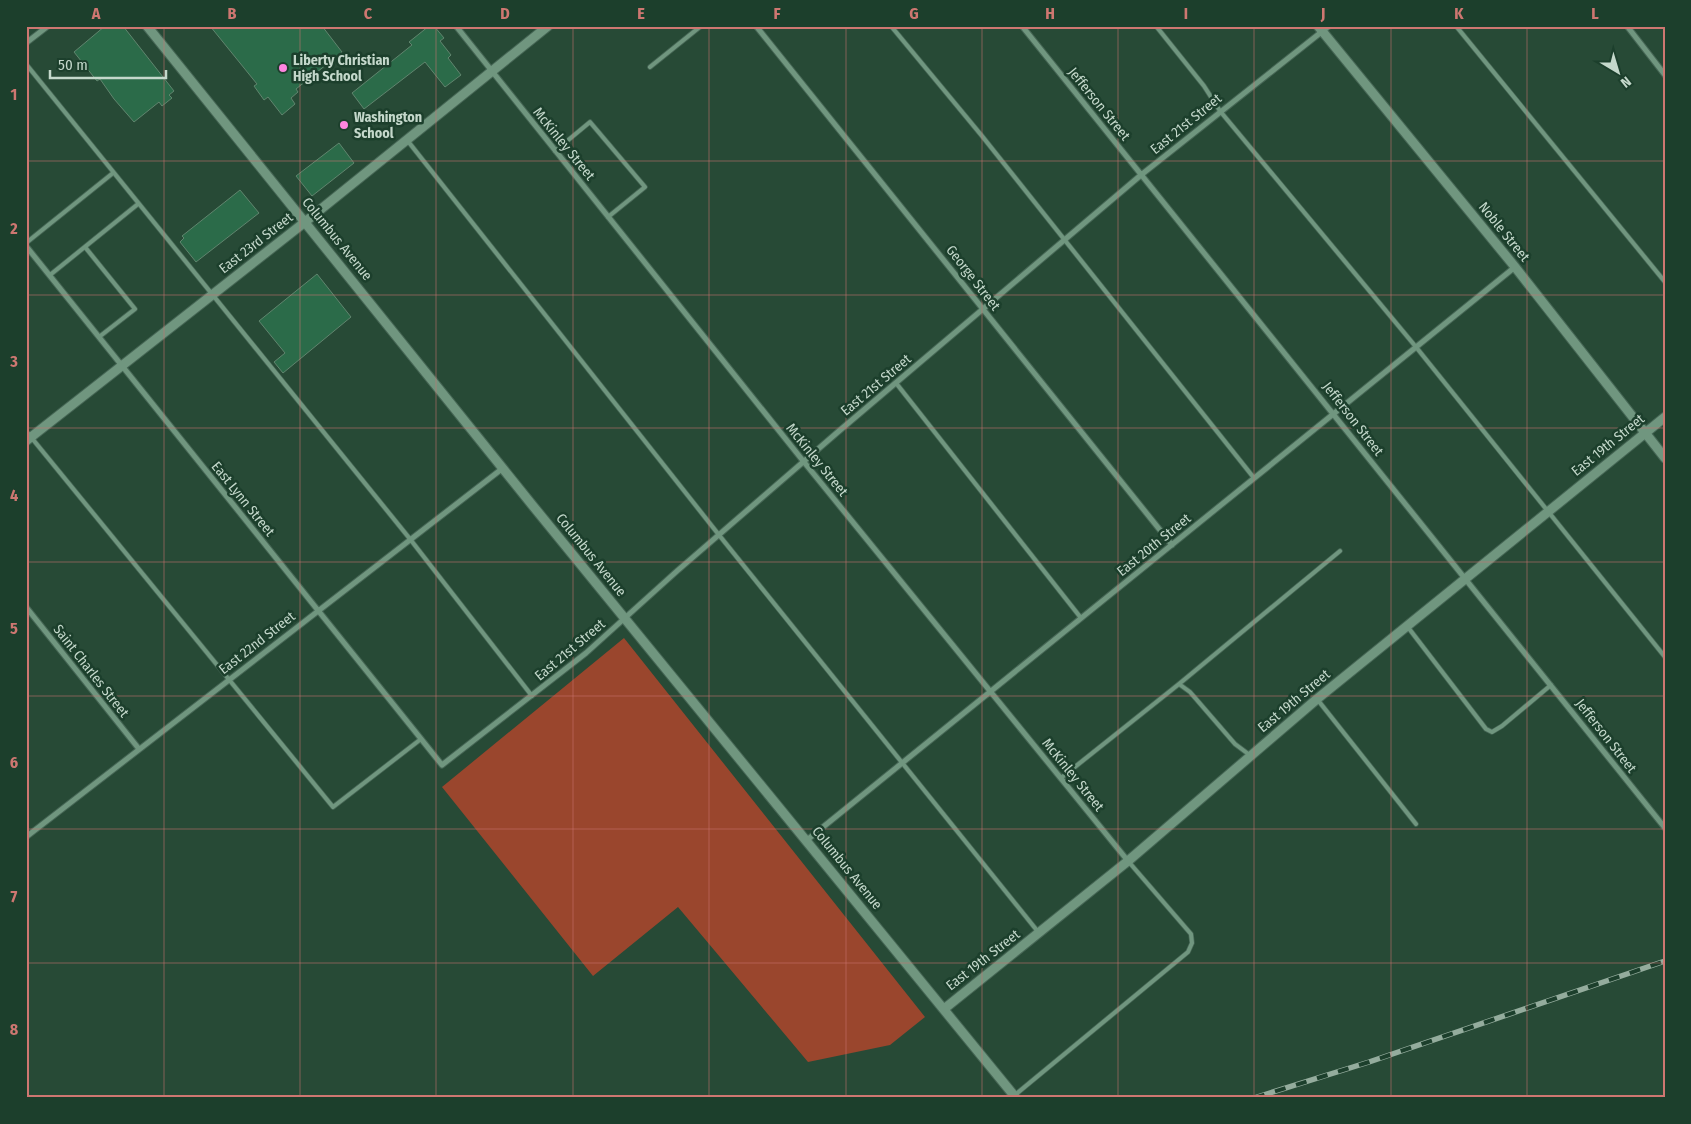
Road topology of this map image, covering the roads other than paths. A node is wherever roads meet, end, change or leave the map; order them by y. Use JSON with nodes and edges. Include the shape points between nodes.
{"nodes":[{"id":1,"x":48,"y":26,"type":"edge"},
{"id":2,"x":147,"y":26,"type":"edge"},
{"id":3,"x":456,"y":26,"type":"edge"},
{"id":4,"x":548,"y":26,"type":"edge"},
{"id":5,"x":701,"y":26,"type":"edge"},
{"id":6,"x":756,"y":26,"type":"edge"},
{"id":7,"x":891,"y":26,"type":"edge"},
{"id":8,"x":1022,"y":26,"type":"edge"},
{"id":9,"x":1156,"y":26,"type":"edge"},
{"id":10,"x":1456,"y":26,"type":"edge"},
{"id":11,"x":1627,"y":26,"type":"edge"},
{"id":12,"x":1323,"y":28,"type":"edge"},
{"id":13,"x":26,"y":43,"type":"edge"},
{"id":14,"x":26,"y":64,"type":"edge"},
{"id":15,"x":650,"y":67,"type":"dead end"},
{"id":16,"x":492,"y":72,"type":"junction"},
{"id":17,"x":1665,"y":75,"type":"edge"},
{"id":18,"x":1220,"y":112,"type":"junction"},
{"id":19,"x":408,"y":140,"type":"junction"},
{"id":20,"x":555,"y":151,"type":"junction"},
{"id":21,"x":113,"y":173,"type":"junction"},
{"id":22,"x":1141,"y":175,"type":"junction"},
{"id":23,"x":138,"y":204,"type":"junction"},
{"id":24,"x":608,"y":217,"type":"junction"},
{"id":25,"x":305,"y":222,"type":"junction"},
{"id":26,"x":1064,"y":240,"type":"junction"},
{"id":27,"x":26,"y":244,"type":"edge"},
{"id":28,"x":85,"y":247,"type":"junction"},
{"id":29,"x":1515,"y":267,"type":"junction"},
{"id":30,"x":50,"y":275,"type":"junction"},
{"id":31,"x":1665,"y":282,"type":"edge"},
{"id":32,"x":212,"y":296,"type":"junction"},
{"id":33,"x":983,"y":309,"type":"junction"},
{"id":34,"x":99,"y":337,"type":"junction"},
{"id":35,"x":1416,"y":347,"type":"junction"},
{"id":36,"x":122,"y":366,"type":"junction"},
{"id":37,"x":896,"y":383,"type":"junction"},
{"id":38,"x":1334,"y":413,"type":"junction"},
{"id":39,"x":1665,"y":417,"type":"edge"},
{"id":40,"x":1645,"y":432,"type":"junction"},
{"id":41,"x":28,"y":436,"type":"edge"},
{"id":42,"x":1665,"y":458,"type":"edge"},
{"id":43,"x":804,"y":462,"type":"junction"},
{"id":44,"x":503,"y":468,"type":"junction"},
{"id":45,"x":1254,"y":478,"type":"junction"},
{"id":46,"x":1548,"y":512,"type":"junction"},
{"id":47,"x":719,"y":535,"type":"junction"},
{"id":48,"x":410,"y":539,"type":"junction"},
{"id":49,"x":1172,"y":545,"type":"junction"},
{"id":50,"x":1340,"y":551,"type":"dead end"},
{"id":51,"x":1465,"y":579,"type":"junction"},
{"id":52,"x":26,"y":607,"type":"edge"},
{"id":53,"x":318,"y":610,"type":"junction"},
{"id":54,"x":625,"y":618,"type":"junction"},
{"id":55,"x":1081,"y":618,"type":"junction"},
{"id":56,"x":1406,"y":626,"type":"junction"},
{"id":57,"x":1665,"y":657,"type":"edge"},
{"id":58,"x":228,"y":679,"type":"junction"},
{"id":59,"x":1179,"y":684,"type":"junction"},
{"id":60,"x":1551,"y":685,"type":"junction"},
{"id":61,"x":990,"y":692,"type":"junction"},
{"id":62,"x":532,"y":696,"type":"junction"},
{"id":63,"x":1317,"y":699,"type":"junction"},
{"id":64,"x":421,"y":739,"type":"junction"},
{"id":65,"x":139,"y":749,"type":"junction"},
{"id":66,"x":1251,"y":756,"type":"junction"},
{"id":67,"x":902,"y":763,"type":"junction"},
{"id":68,"x":442,"y":765,"type":"joint"},
{"id":69,"x":1061,"y":778,"type":"junction"},
{"id":70,"x":1416,"y":824,"type":"dead end"},
{"id":71,"x":1665,"y":828,"type":"edge"},
{"id":72,"x":26,"y":837,"type":"edge"},
{"id":73,"x":807,"y":840,"type":"junction"},
{"id":74,"x":1128,"y":861,"type":"junction"},
{"id":75,"x":1039,"y":933,"type":"junction"},
{"id":76,"x":944,"y":1009,"type":"junction"},
{"id":77,"x":1015,"y":1096,"type":"edge"}],
"edges":[{"from":1,"to":13,"type":"street"},
{"from":2,"to":25,"type":"street","name":"Columbus Avenue"},
{"from":3,"to":16,"type":"street","name":"McKinley Street"},
{"from":4,"to":16,"type":"street","name":"East 23rd Street"},
{"from":5,"to":15,"type":"lane"},
{"from":6,"to":33,"type":"street","name":"George Street"},
{"from":7,"to":26,"type":"lane"},
{"from":8,"to":22,"type":"street","name":"Jefferson Street"},
{"from":9,"to":18,"type":"lane","via":[[1204,86]]},
{"from":10,"to":31,"type":"lane"},
{"from":11,"to":17,"type":"street"},
{"from":12,"to":18,"type":"street","name":"East 21st Street"},
{"from":12,"to":29,"type":"street","name":"Noble Street"},
{"from":14,"to":21,"type":"lane"},
{"from":16,"to":19,"type":"street","name":"East 23rd Street"},
{"from":16,"to":20,"type":"street","name":"McKinley Street"},
{"from":18,"to":22,"type":"street","name":"East 21st Street"},
{"from":18,"to":35,"type":"lane"},
{"from":19,"to":25,"type":"street","name":"East 23rd Street"},
{"from":19,"to":47,"type":"lane"},
{"from":20,"to":24,"type":"street","name":"McKinley Street"},
{"from":20,"to":24,"type":"lane","via":[[590,122],[644,187]]},
{"from":21,"to":23,"type":"lane"},
{"from":21,"to":27,"type":"lane"},
{"from":22,"to":26,"type":"street","name":"East 21st Street"},
{"from":22,"to":38,"type":"street","name":"Jefferson Street"},
{"from":23,"to":28,"type":"lane"},
{"from":23,"to":32,"type":"lane"},
{"from":24,"to":43,"type":"street","name":"McKinley Street"},
{"from":25,"to":32,"type":"street","name":"East 23rd Street"},
{"from":25,"to":44,"type":"street","name":"Columbus Avenue"},
{"from":26,"to":33,"type":"street","name":"East 21st Street"},
{"from":26,"to":45,"type":"lane"},
{"from":27,"to":30,"type":"street","name":"East Lynn Street"},
{"from":28,"to":30,"type":"lane"},
{"from":28,"to":34,"type":"lane","via":[[134,309]]},
{"from":29,"to":35,"type":"street","name":"East 20th Street"},
{"from":29,"to":40,"type":"street","name":"Noble Street"},
{"from":30,"to":34,"type":"street","name":"East Lynn Street"},
{"from":32,"to":36,"type":"street","name":"East 23rd Street"},
{"from":32,"to":48,"type":"lane"},
{"from":33,"to":37,"type":"street","name":"East 21st Street"},
{"from":33,"to":49,"type":"street","name":"George Street"},
{"from":34,"to":36,"type":"street","name":"East Lynn Street"},
{"from":35,"to":38,"type":"street","name":"East 20th Street"},
{"from":35,"to":46,"type":"lane"},
{"from":36,"to":41,"type":"street","name":"East 23rd Street"},
{"from":36,"to":53,"type":"street","name":"East Lynn Street"},
{"from":37,"to":43,"type":"street","name":"East 21st Street"},
{"from":37,"to":55,"type":"lane"},
{"from":38,"to":45,"type":"street","name":"East 20th Street"},
{"from":38,"to":51,"type":"street","name":"Jefferson Street"},
{"from":39,"to":40,"type":"street","name":"East 19th Street"},
{"from":40,"to":42,"type":"street","name":"Noble Street"},
{"from":40,"to":46,"type":"street","name":"East 19th Street"},
{"from":41,"to":58,"type":"lane"},
{"from":43,"to":47,"type":"street","name":"East 21st Street"},
{"from":43,"to":61,"type":"street","name":"McKinley Street"},
{"from":44,"to":48,"type":"street","name":"East 22nd Street"},
{"from":44,"to":54,"type":"street","name":"Columbus Avenue"},
{"from":45,"to":49,"type":"street","name":"East 20th Street"},
{"from":46,"to":51,"type":"street","name":"East 19th Street"},
{"from":46,"to":57,"type":"lane"},
{"from":47,"to":54,"type":"street","name":"East 21st Street"},
{"from":47,"to":67,"type":"lane"},
{"from":48,"to":53,"type":"street","name":"East 22nd Street"},
{"from":48,"to":62,"type":"lane"},
{"from":49,"to":55,"type":"street","name":"East 20th Street"},
{"from":50,"to":59,"type":"lane"},
{"from":51,"to":56,"type":"street","name":"East 19th Street"},
{"from":51,"to":60,"type":"street","name":"Jefferson Street"},
{"from":52,"to":65,"type":"street","name":"Saint Charles Street"},
{"from":53,"to":58,"type":"street","name":"East 22nd Street"},
{"from":53,"to":64,"type":"street","name":"East Lynn Street"},
{"from":54,"to":62,"type":"street","name":"East 21st Street"},
{"from":54,"to":73,"type":"street","name":"Columbus Avenue"},
{"from":55,"to":61,"type":"street","name":"East 20th Street"},
{"from":56,"to":60,"type":"lane","via":[[1486,729],[1492,732]]},
{"from":56,"to":63,"type":"street","name":"East 19th Street"},
{"from":58,"to":64,"type":"lane","via":[[333,807]]},
{"from":58,"to":65,"type":"street","name":"East 22nd Street"},
{"from":59,"to":66,"type":"lane","via":[[1190,692],[1235,744]]},
{"from":59,"to":69,"type":"lane"},
{"from":60,"to":71,"type":"street","name":"Jefferson Street"},
{"from":61,"to":67,"type":"street","name":"East 20th Street"},
{"from":61,"to":69,"type":"street","name":"McKinley Street"},
{"from":62,"to":68,"type":"street","name":"East 21st Street"},
{"from":63,"to":66,"type":"street","name":"East 19th Street"},
{"from":63,"to":70,"type":"lane"},
{"from":64,"to":68,"type":"street","name":"East Lynn Street"},
{"from":65,"to":72,"type":"street","name":"East 22nd Street"},
{"from":66,"to":74,"type":"street","name":"East 19th Street"},
{"from":67,"to":73,"type":"street","name":"East 20th Street"},
{"from":67,"to":75,"type":"lane"},
{"from":69,"to":74,"type":"street","name":"McKinley Street"},
{"from":73,"to":76,"type":"street","name":"Columbus Avenue"},
{"from":74,"to":75,"type":"street","name":"East 19th Street"},
{"from":74,"to":77,"type":"lane","via":[[1191,934],[1192,944],[1188,952]]},
{"from":75,"to":76,"type":"street","name":"East 19th Street"},
{"from":76,"to":77,"type":"street","name":"Columbus Avenue"}]}
